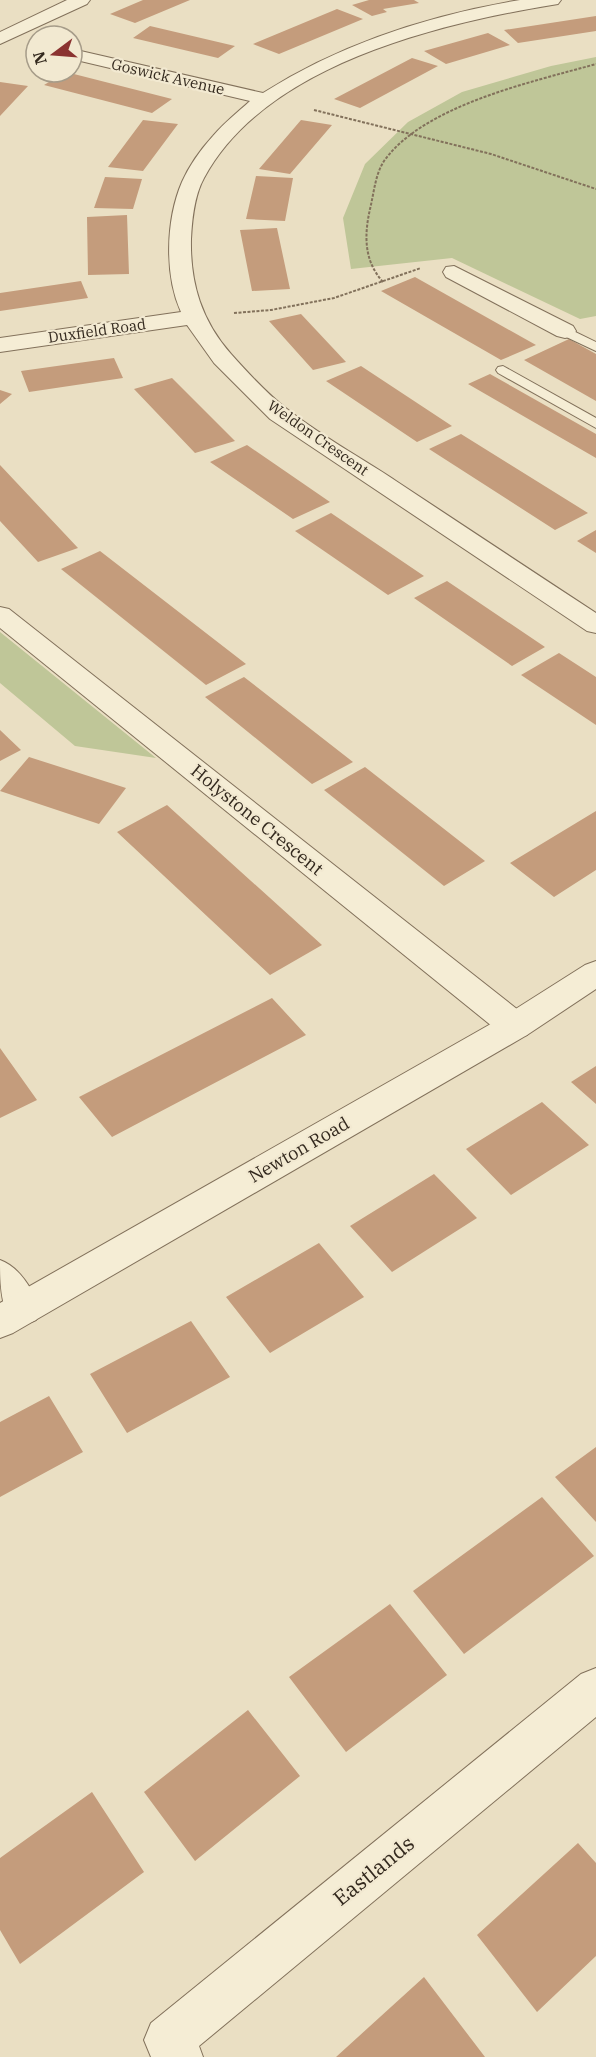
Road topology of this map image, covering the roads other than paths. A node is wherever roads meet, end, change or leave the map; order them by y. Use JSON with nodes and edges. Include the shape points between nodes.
{"nodes":[{"id":1,"x":81,"y":0,"type":"edge"},
{"id":2,"x":552,"y":0,"type":"edge"},
{"id":3,"x":0,"y":38,"type":"edge"},
{"id":4,"x":24,"y":43,"type":"dead end"},
{"id":5,"x":84,"y":57,"type":"edge"},
{"id":6,"x":264,"y":99,"type":"junction"},
{"id":7,"x":454,"y":272,"type":"road end"},
{"id":8,"x":194,"y":317,"type":"junction"},
{"id":9,"x":565,"y":331,"type":"joint"},
{"id":10,"x":0,"y":345,"type":"edge"},
{"id":11,"x":595,"y":345,"type":"edge"},
{"id":12,"x":503,"y":370,"type":"dead end"},
{"id":13,"x":596,"y":424,"type":"edge"},
{"id":14,"x":0,"y":615,"type":"edge"},
{"id":15,"x":596,"y":625,"type":"edge"},
{"id":16,"x":596,"y":973,"type":"edge"},
{"id":17,"x":515,"y":1026,"type":"junction"},
{"id":18,"x":0,"y":1275,"type":"edge"},
{"id":19,"x":12,"y":1316,"type":"edge"},
{"id":20,"x":596,"y":1689,"type":"edge"},
{"id":21,"x":179,"y":2057,"type":"edge"}],
"edges":[{"from":1,"to":3,"type":"street"},
{"from":2,"to":6,"type":"street","name":"Weldon Crescent","via":[[486,11],[408,32],[331,63]]},
{"from":3,"to":4,"type":"street"},
{"from":5,"to":6,"type":"street","name":"Goswick Avenue"},
{"from":6,"to":8,"type":"street","name":"Weldon Crescent","via":[[214,147],[193,178],[179,251],[184,291]]},
{"from":7,"to":9,"type":"street"},
{"from":8,"to":10,"type":"street","name":"Duxfield Road"},
{"from":8,"to":15,"type":"street","name":"Weldon Crescent","via":[[212,346],[279,414]]},
{"from":9,"to":11,"type":"lane"},
{"from":12,"to":13,"type":"lane"},
{"from":14,"to":17,"type":"street","name":"Holystone Crescent"},
{"from":16,"to":17,"type":"street","name":"Newton Road"},
{"from":17,"to":19,"type":"street","name":"Newton Road"},
{"from":18,"to":19,"type":"street"},
{"from":20,"to":21,"type":"street","name":"Eastlands","via":[[168,2040]]}]}
